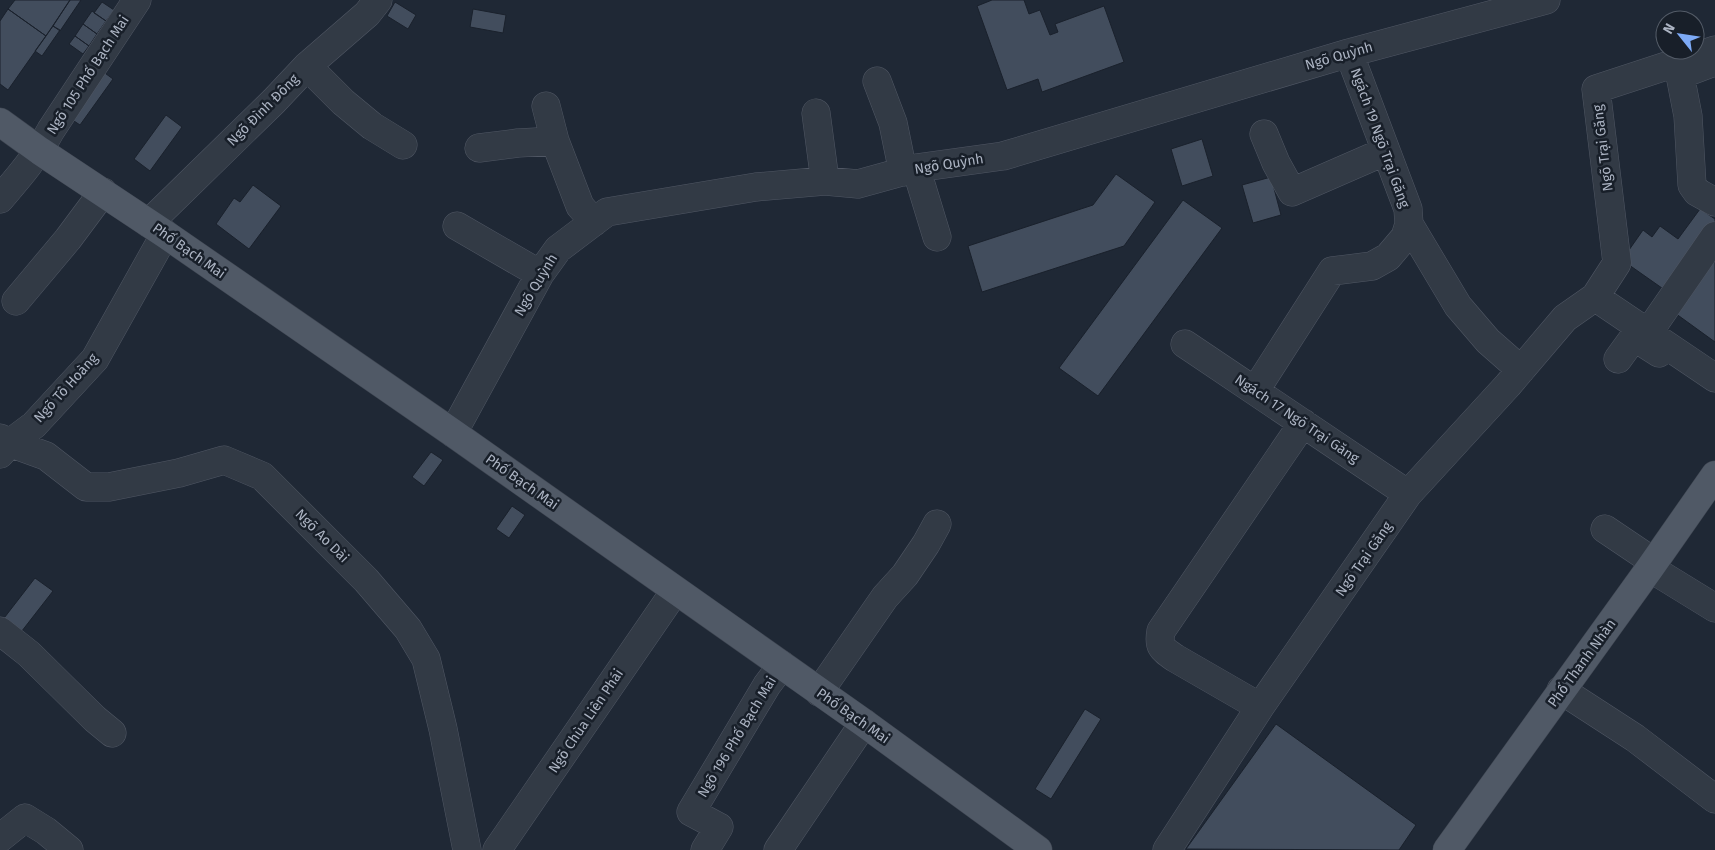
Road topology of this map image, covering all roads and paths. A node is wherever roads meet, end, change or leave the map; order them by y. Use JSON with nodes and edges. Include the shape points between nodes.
{"nodes":[{"id":1,"x":378,"y":0,"type":"edge"},
{"id":2,"x":1546,"y":0,"type":"edge"},
{"id":3,"x":134,"y":1,"type":"edge"},
{"id":4,"x":1715,"y":50,"type":"edge"},
{"id":5,"x":1349,"y":53,"type":"junction"},
{"id":6,"x":1715,"y":61,"type":"edge"},
{"id":7,"x":307,"y":66,"type":"junction"},
{"id":8,"x":877,"y":81,"type":"dead end"},
{"id":9,"x":546,"y":106,"type":"dead end"},
{"id":10,"x":816,"y":113,"type":"dead end"},
{"id":11,"x":0,"y":122,"type":"edge"},
{"id":12,"x":1264,"y":134,"type":"dead end"},
{"id":13,"x":555,"y":141,"type":"junction"},
{"id":14,"x":403,"y":145,"type":"dead end"},
{"id":15,"x":479,"y":148,"type":"dead end"},
{"id":16,"x":40,"y":150,"type":"junction"},
{"id":17,"x":1386,"y":152,"type":"junction"},
{"id":18,"x":910,"y":170,"type":"junction"},
{"id":19,"x":825,"y":181,"type":"junction"},
{"id":20,"x":102,"y":192,"type":"junction"},
{"id":21,"x":0,"y":199,"type":"edge"},
{"id":22,"x":1715,"y":202,"type":"edge"},
{"id":23,"x":594,"y":222,"type":"junction"},
{"id":24,"x":1409,"y":224,"type":"junction"},
{"id":25,"x":457,"y":226,"type":"dead end"},
{"id":26,"x":157,"y":228,"type":"junction"},
{"id":27,"x":1715,"y":236,"type":"edge"},
{"id":28,"x":937,"y":237,"type":"dead end"},
{"id":29,"x":540,"y":274,"type":"junction"},
{"id":30,"x":1596,"y":297,"type":"junction"},
{"id":31,"x":16,"y":301,"type":"dead end"},
{"id":32,"x":1648,"y":333,"type":"junction"},
{"id":33,"x":1185,"y":344,"type":"dead end"},
{"id":34,"x":1618,"y":359,"type":"dead end"},
{"id":35,"x":1521,"y":370,"type":"junction"},
{"id":36,"x":1712,"y":376,"type":"edge"},
{"id":37,"x":1255,"y":391,"type":"junction"},
{"id":38,"x":1303,"y":423,"type":"junction"},
{"id":39,"x":453,"y":434,"type":"junction"},
{"id":40,"x":2,"y":449,"type":"edge"},
{"id":41,"x":1715,"y":475,"type":"edge"},
{"id":42,"x":1408,"y":494,"type":"junction"},
{"id":43,"x":937,"y":524,"type":"dead end"},
{"id":44,"x":1605,"y":529,"type":"dead end"},
{"id":45,"x":1652,"y":565,"type":"junction"},
{"id":46,"x":675,"y":591,"type":"junction"},
{"id":47,"x":1715,"y":608,"type":"edge"},
{"id":48,"x":0,"y":631,"type":"edge"},
{"id":49,"x":782,"y":665,"type":"junction"},
{"id":50,"x":1561,"y":690,"type":"junction"},
{"id":51,"x":819,"y":692,"type":"junction"},
{"id":52,"x":1260,"y":707,"type":"junction"},
{"id":53,"x":864,"y":723,"type":"junction"},
{"id":54,"x":112,"y":733,"type":"dead end"},
{"id":55,"x":1715,"y":799,"type":"edge"},
{"id":56,"x":0,"y":838,"type":"edge"},
{"id":57,"x":1011,"y":842,"type":"edge"},
{"id":58,"x":69,"y":850,"type":"edge"},
{"id":59,"x":467,"y":850,"type":"edge"},
{"id":60,"x":497,"y":850,"type":"edge"},
{"id":61,"x":705,"y":850,"type":"edge"},
{"id":62,"x":778,"y":850,"type":"edge"},
{"id":63,"x":1038,"y":850,"type":"edge"},
{"id":64,"x":1167,"y":850,"type":"edge"},
{"id":65,"x":1448,"y":850,"type":"edge"}],
"edges":[{"from":1,"to":7,"type":"street","name":"Ngõ Đình Đông","via":[[367,14]]},
{"from":2,"to":5,"type":"street","name":"Ngõ Quỳnh"},
{"from":3,"to":16,"type":"street","name":"Ngõ 105 Phố Bạch Mai"},
{"from":4,"to":30,"type":"street","name":"Ngõ Trại Găng","via":[[1596,89],[1617,263]]},
{"from":5,"to":17,"type":"street","name":"Ngách 19 Ngõ Trại Găng"},
{"from":5,"to":18,"type":"street","name":"Ngõ Quỳnh","via":[[1002,156]]},
{"from":6,"to":22,"type":"street","via":[[1680,75],[1688,116],[1692,185]]},
{"from":7,"to":14,"type":"street","via":[[372,126]]},
{"from":7,"to":26,"type":"street","name":"Ngõ Đình Đông"},
{"from":8,"to":18,"type":"street"},
{"from":9,"to":13,"type":"street"},
{"from":10,"to":19,"type":"street"},
{"from":11,"to":16,"type":"main road","name":"Phố Bạch Mai"},
{"from":12,"to":17,"type":"street","via":[[1292,192]]},
{"from":13,"to":15,"type":"street"},
{"from":13,"to":23,"type":"street","via":[[580,206]]},
{"from":16,"to":20,"type":"main road","name":"Phố Bạch Mai"},
{"from":16,"to":21,"type":"street","name":"Ngõ 105 Phố Bạch Mai"},
{"from":17,"to":24,"type":"street","name":"Ngách 19 Ngõ Trại Găng","via":[[1408,209]]},
{"from":18,"to":19,"type":"street","name":"Ngõ Quỳnh","via":[[858,184]]},
{"from":18,"to":28,"type":"street"},
{"from":19,"to":23,"type":"street","name":"Ngõ Quỳnh","via":[[756,186],[607,212]]},
{"from":20,"to":26,"type":"main road","name":"Phố Bạch Mai"},
{"from":20,"to":31,"type":"street"},
{"from":23,"to":29,"type":"street","name":"Ngõ Quỳnh","via":[[558,249]]},
{"from":24,"to":35,"type":"street","name":"Ngách 19 Ngõ Trại Găng","via":[[1458,306],[1488,341]]},
{"from":24,"to":37,"type":"street","name":"Ngách 19 Ngõ Trại Găng","via":[[1405,237],[1388,257],[1372,266],[1332,271]]},
{"from":25,"to":29,"type":"street"},
{"from":26,"to":39,"type":"main road","name":"Phố Bạch Mai"},
{"from":26,"to":40,"type":"street","name":"Ngõ Tô Hoàng","via":[[95,359],[34,425]]},
{"from":27,"to":32,"type":"street"},
{"from":29,"to":39,"type":"street","name":"Ngõ Quỳnh"},
{"from":30,"to":32,"type":"street"},
{"from":30,"to":35,"type":"street","name":"Ngõ Trại Găng","via":[[1565,318]]},
{"from":32,"to":36,"type":"street"},
{"from":33,"to":37,"type":"street","name":"Ngách 17 Ngõ Trại Găng"},
{"from":34,"to":36,"type":"street","via":[[1634,336],[1690,374]]},
{"from":35,"to":42,"type":"street","name":"Ngõ Trại Găng"},
{"from":37,"to":38,"type":"street","name":"Ngách 17 Ngõ Trại Găng"},
{"from":38,"to":42,"type":"street","name":"Ngách 17 Ngõ Trại Găng"},
{"from":38,"to":52,"type":"street","via":[[1161,631],[1159,642],[1163,650],[1175,658]]},
{"from":39,"to":46,"type":"main road","name":"Phố Bạch Mai"},
{"from":40,"to":59,"type":"street","name":"Ngõ Ao Dài","via":[[46,456],[86,487],[109,487],[224,460],[262,476],[366,580],[408,629],[426,659]]},
{"from":41,"to":45,"type":"main road","name":"Phố Thanh Nhàn"},
{"from":42,"to":52,"type":"street","name":"Ngõ Trại Găng"},
{"from":43,"to":51,"type":"street"},
{"from":44,"to":45,"type":"street"},
{"from":45,"to":47,"type":"street"},
{"from":45,"to":50,"type":"main road","name":"Phố Thanh Nhàn"},
{"from":46,"to":49,"type":"main road","name":"Phố Bạch Mai"},
{"from":46,"to":60,"type":"street","name":"Ngõ Chùa Liên Phái"},
{"from":48,"to":54,"type":"street","via":[[29,654]]},
{"from":49,"to":51,"type":"main road","name":"Phố Bạch Mai"},
{"from":49,"to":61,"type":"street","name":"Ngõ 196 Phố Bạch Mai","via":[[691,812],[719,827]]},
{"from":50,"to":55,"type":"street","via":[[1635,738]]},
{"from":50,"to":65,"type":"main road","name":"Phố Thanh Nhàn"},
{"from":51,"to":53,"type":"main road","name":"Phố Bạch Mai"},
{"from":52,"to":64,"type":"street","name":"Ngõ Trại Găng"},
{"from":53,"to":57,"type":"main road","name":"Phố Bạch Mai"},
{"from":53,"to":62,"type":"street"},
{"from":56,"to":58,"type":"street","via":[[25,818]]},
{"from":57,"to":63,"type":"main road","name":"Phố Bạch Mai"}]}
